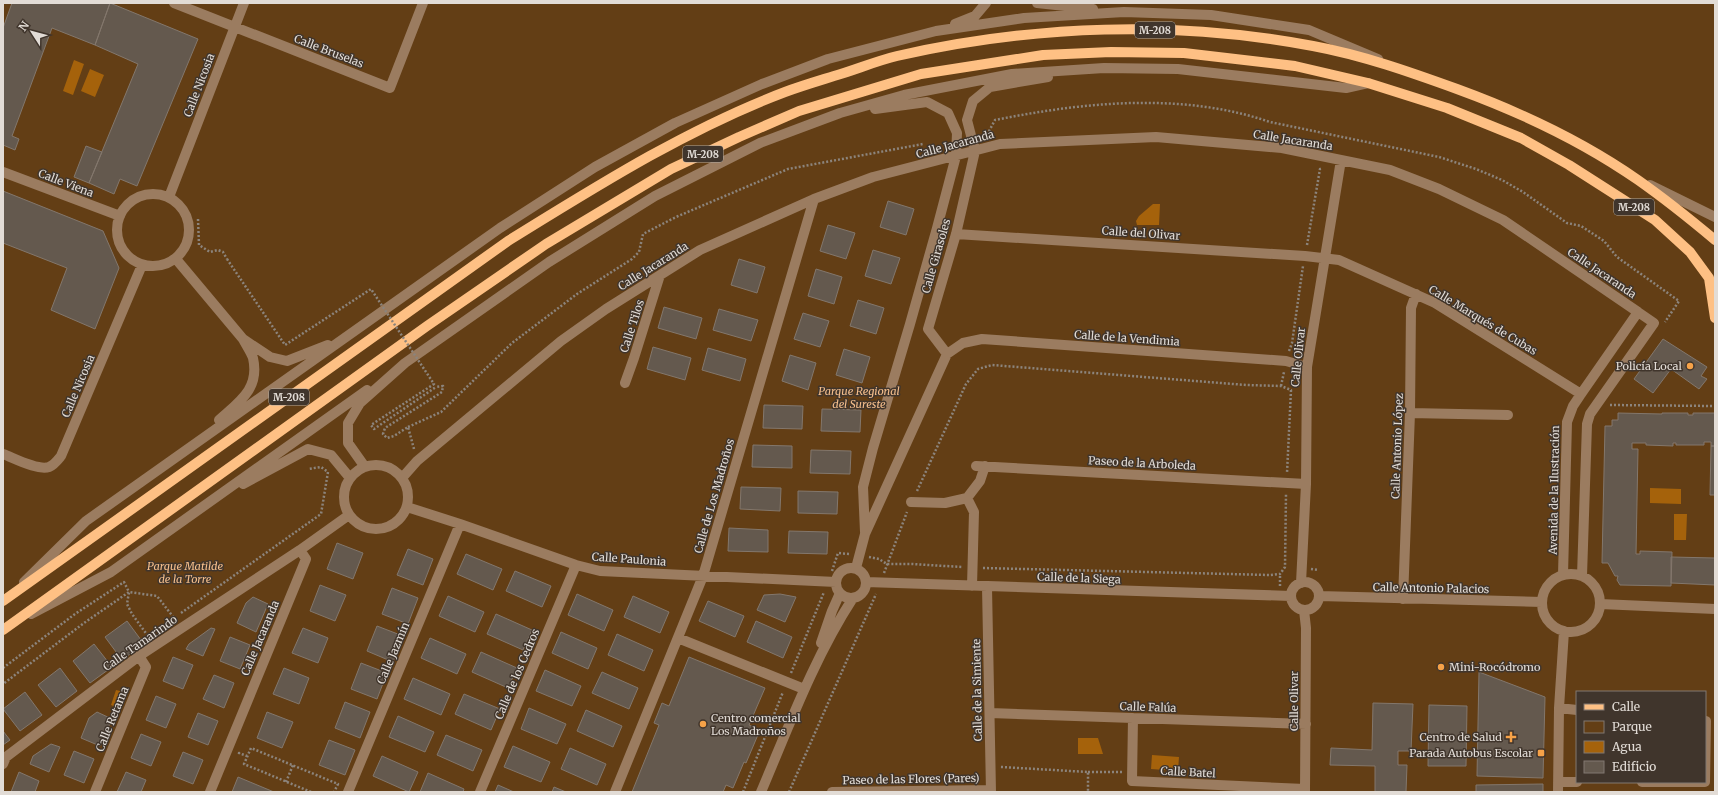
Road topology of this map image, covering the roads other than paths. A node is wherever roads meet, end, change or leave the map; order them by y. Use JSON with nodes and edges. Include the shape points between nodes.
{"nodes":[{"id":1,"x":174,"y":3,"type":"edge"},
{"id":2,"x":244,"y":3,"type":"edge"},
{"id":3,"x":423,"y":3,"type":"edge"},
{"id":4,"x":986,"y":3,"type":"edge"},
{"id":5,"x":1037,"y":3,"type":"edge"},
{"id":6,"x":1124,"y":12,"type":"junction"},
{"id":7,"x":234,"y":27,"type":"junction"},
{"id":8,"x":936,"y":31,"type":"junction"},
{"id":9,"x":1104,"y":68,"type":"junction"},
{"id":10,"x":1404,"y":69,"type":"junction"},
{"id":11,"x":1368,"y":83,"type":"junction"},
{"id":12,"x":840,"y":114,"type":"junction"},
{"id":13,"x":975,"y":151,"type":"junction"},
{"id":14,"x":956,"y":156,"type":"junction"},
{"id":15,"x":1341,"y":160,"type":"junction"},
{"id":16,"x":3,"y":172,"type":"edge"},
{"id":17,"x":1636,"y":178,"type":"junction"},
{"id":18,"x":169,"y":197,"type":"junction"},
{"id":19,"x":814,"y":199,"type":"junction"},
{"id":20,"x":120,"y":216,"type":"junction"},
{"id":21,"x":1715,"y":216,"type":"edge"},
{"id":22,"x":956,"y":234,"type":"junction"},
{"id":23,"x":1715,"y":240,"type":"edge"},
{"id":24,"x":1324,"y":257,"type":"junction"},
{"id":25,"x":176,"y":259,"type":"junction"},
{"id":26,"x":142,"y":265,"type":"junction"},
{"id":27,"x":660,"y":275,"type":"junction"},
{"id":28,"x":1416,"y":294,"type":"junction"},
{"id":29,"x":1714,"y":302,"type":"edge"},
{"id":30,"x":1638,"y":312,"type":"junction"},
{"id":31,"x":1715,"y":318,"type":"edge"},
{"id":32,"x":910,"y":324,"type":"junction"},
{"id":33,"x":928,"y":329,"type":"junction"},
{"id":34,"x":243,"y":339,"type":"junction"},
{"id":35,"x":343,"y":339,"type":"junction"},
{"id":36,"x":947,"y":354,"type":"junction"},
{"id":37,"x":405,"y":363,"type":"junction"},
{"id":38,"x":1307,"y":367,"type":"junction"},
{"id":39,"x":625,"y":383,"type":"dead end"},
{"id":40,"x":1581,"y":394,"type":"junction"},
{"id":41,"x":1410,"y":413,"type":"junction"},
{"id":42,"x":1508,"y":415,"type":"dead end"},
{"id":43,"x":3,"y":454,"type":"edge"},
{"id":44,"x":179,"y":455,"type":"junction"},
{"id":45,"x":365,"y":467,"type":"junction"},
{"id":46,"x":350,"y":478,"type":"junction"},
{"id":47,"x":402,"y":478,"type":"junction"},
{"id":48,"x":1306,"y":484,"type":"junction"},
{"id":49,"x":967,"y":498,"type":"junction"},
{"id":50,"x":911,"y":502,"type":"dead end"},
{"id":51,"x":204,"y":505,"type":"junction"},
{"id":52,"x":407,"y":507,"type":"junction"},
{"id":53,"x":349,"y":515,"type":"junction"},
{"id":54,"x":460,"y":524,"type":"junction"},
{"id":55,"x":865,"y":534,"type":"junction"},
{"id":56,"x":300,"y":550,"type":"junction"},
{"id":57,"x":576,"y":565,"type":"junction"},
{"id":58,"x":856,"y":568,"type":"junction"},
{"id":59,"x":703,"y":576,"type":"junction"},
{"id":60,"x":1563,"y":576,"type":"junction"},
{"id":61,"x":1582,"y":576,"type":"junction"},
{"id":62,"x":836,"y":582,"type":"junction"},
{"id":63,"x":866,"y":582,"type":"junction"},
{"id":64,"x":1301,"y":583,"type":"junction"},
{"id":65,"x":972,"y":586,"type":"junction"},
{"id":66,"x":987,"y":587,"type":"junction"},
{"id":67,"x":840,"y":593,"type":"junction"},
{"id":68,"x":1291,"y":596,"type":"junction"},
{"id":69,"x":1319,"y":596,"type":"junction"},
{"id":70,"x":853,"y":598,"type":"junction"},
{"id":71,"x":1403,"y":599,"type":"junction"},
{"id":72,"x":6,"y":600,"type":"edge"},
{"id":73,"x":1542,"y":602,"type":"junction"},
{"id":74,"x":1600,"y":604,"type":"junction"},
{"id":75,"x":1715,"y":609,"type":"edge"},
{"id":76,"x":1304,"y":610,"type":"junction"},
{"id":77,"x":13,"y":623,"type":"junction"},
{"id":78,"x":3,"y":630,"type":"edge"},
{"id":79,"x":1564,"y":632,"type":"junction"},
{"id":80,"x":678,"y":638,"type":"junction"},
{"id":81,"x":139,"y":656,"type":"junction"},
{"id":82,"x":813,"y":670,"type":"junction"},
{"id":83,"x":804,"y":689,"type":"junction"},
{"id":84,"x":1559,"y":708,"type":"junction"},
{"id":85,"x":1576,"y":710,"type":"edge"},
{"id":86,"x":990,"y":713,"type":"junction"},
{"id":87,"x":1133,"y":718,"type":"junction"},
{"id":88,"x":1709,"y":722,"type":"edge"},
{"id":89,"x":1306,"y":724,"type":"junction"},
{"id":90,"x":3,"y":764,"type":"edge"},
{"id":91,"x":1706,"y":767,"type":"edge"},
{"id":92,"x":1558,"y":782,"type":"junction"},
{"id":93,"x":1576,"y":782,"type":"edge"},
{"id":94,"x":1305,"y":790,"type":"edge"},
{"id":95,"x":991,"y":791,"type":"edge"},
{"id":96,"x":95,"y":792,"type":"edge"},
{"id":97,"x":210,"y":792,"type":"edge"},
{"id":98,"x":348,"y":792,"type":"edge"},
{"id":99,"x":480,"y":792,"type":"edge"},
{"id":100,"x":615,"y":792,"type":"edge"},
{"id":101,"x":761,"y":792,"type":"edge"},
{"id":102,"x":832,"y":792,"type":"edge"},
{"id":103,"x":1558,"y":792,"type":"edge"}],
"edges":[{"from":1,"to":7,"type":"street","name":"Calle Bruselas"},
{"from":2,"to":7,"type":"street","name":"Calle Nicosia"},
{"from":3,"to":7,"type":"street","name":"Calle Bruselas","via":[[390,88]]},
{"from":4,"to":8,"type":"street","via":[[975,16]]},
{"from":5,"to":6,"type":"street"},
{"from":6,"to":8,"type":"street","via":[[1024,18]]},
{"from":6,"to":10,"type":"street","via":[[1210,15],[1309,30]]},
{"from":7,"to":18,"type":"street","name":"Calle Nicosia"},
{"from":8,"to":35,"type":"street","via":[[828,59],[762,84],[675,122],[595,167],[506,224]]},
{"from":9,"to":11,"type":"street","via":[[1178,69],[1346,88]]},
{"from":9,"to":12,"type":"street","via":[[1012,74],[904,95]]},
{"from":9,"to":13,"type":"street","name":"Calle Girasoles","via":[[990,87],[973,101],[966,120]]},
{"from":10,"to":17,"type":"main road","number":"M-208","via":[[1509,108],[1585,147]]},
{"from":10,"to":72,"type":"main road","number":"M-208","via":[[1314,46],[1215,32],[1108,28],[1006,36],[895,57],[785,92],[696,131],[508,241]]},
{"from":11,"to":29,"type":"main road","number":"M-208","via":[[1447,108],[1521,138],[1569,165],[1655,220],[1690,252],[1709,278]]},
{"from":11,"to":77,"type":"main road","number":"M-208","via":[[1295,66],[1184,53],[1111,52],[1043,55],[921,74],[800,111],[671,169],[546,244],[420,330]]},
{"from":12,"to":14,"type":"street","name":"Calle Girasoles","via":[[927,102],[948,113],[957,133]]},
{"from":12,"to":37,"type":"street","via":[[760,143],[655,196],[549,262]]},
{"from":13,"to":14,"type":"street","name":"Calle Jacaranda"},
{"from":13,"to":15,"type":"street","name":"Calle Jacaranda","via":[[1000,144],[1156,137],[1282,148]]},
{"from":13,"to":22,"type":"street","name":"Calle Girasoles"},
{"from":14,"to":19,"type":"street","name":"Calle Jacaranda","via":[[874,177]]},
{"from":14,"to":32,"type":"street","name":"Calle Girasoles"},
{"from":15,"to":24,"type":"street","name":"Calle Olivar"},
{"from":15,"to":30,"type":"street","name":"Calle Jacaranda","via":[[1390,170],[1503,220]]},
{"from":16,"to":20,"type":"street","name":"Calle Viena"},
{"from":17,"to":21,"type":"street"},
{"from":17,"to":23,"type":"main road","number":"M-208"},
{"from":18,"to":20,"type":"street","via":[[154,194],[138,197]]},
{"from":18,"to":25,"type":"street","via":[[182,207],[189,222],[186,246]]},
{"from":19,"to":27,"type":"street","name":"Calle Jacaranda","via":[[700,250]]},
{"from":19,"to":59,"type":"street","name":"Calle de Los Madroños"},
{"from":20,"to":26,"type":"street","via":[[117,228],[119,244],[128,257]]},
{"from":22,"to":24,"type":"street","name":"Calle del Olivar"},
{"from":22,"to":33,"type":"street","name":"Calle Girasoles"},
{"from":24,"to":28,"type":"street","name":"Calle Marqués de Cubas","via":[[1339,260]]},
{"from":24,"to":38,"type":"street","name":"Calle Olivar"},
{"from":25,"to":26,"type":"street","via":[[163,266]]},
{"from":25,"to":34,"type":"street"},
{"from":26,"to":43,"type":"street","name":"Calle Nicosia","via":[[61,456],[55,464],[44,468]]},
{"from":27,"to":39,"type":"street","name":"Calle Tilos"},
{"from":27,"to":47,"type":"street","name":"Calle Jacaranda","via":[[561,341],[417,461]]},
{"from":28,"to":40,"type":"street","name":"Calle Marqués de Cubas","via":[[1435,302]]},
{"from":28,"to":41,"type":"street","name":"Calle Antonio López","via":[[1411,308]]},
{"from":29,"to":31,"type":"main road","number":"M-208"},
{"from":30,"to":40,"type":"street","name":"Avenida de la Ilustración"},
{"from":30,"to":61,"type":"street","via":[[1654,323],[1590,414],[1587,424]]},
{"from":32,"to":33,"type":"street"},
{"from":32,"to":55,"type":"street","name":"Calle Girasoles","via":[[863,487]]},
{"from":33,"to":36,"type":"street"},
{"from":34,"to":35,"type":"street","via":[[270,357],[287,361]]},
{"from":34,"to":44,"type":"street","via":[[253,358],[254,381],[244,398]]},
{"from":35,"to":44,"type":"street"},
{"from":36,"to":38,"type":"street","name":"Calle de la Vendimia","via":[[963,343],[982,339],[1286,361]]},
{"from":36,"to":55,"type":"street","name":"Calle Girasoles"},
{"from":37,"to":45,"type":"street","via":[[360,403],[348,423],[348,443]]},
{"from":37,"to":51,"type":"street"},
{"from":38,"to":48,"type":"street","name":"Calle Olivar"},
{"from":40,"to":60,"type":"street","name":"Avenida de la Ilustración","via":[[1567,422]]},
{"from":41,"to":42,"type":"street"},
{"from":41,"to":71,"type":"street","name":"Calle Antonio López"},
{"from":44,"to":72,"type":"street","via":[[86,521]]},
{"from":45,"to":46,"type":"street"},
{"from":45,"to":47,"type":"street","via":[[386,466],[395,470]]},
{"from":46,"to":51,"type":"street","via":[[331,455],[308,449]]},
{"from":46,"to":53,"type":"street","via":[[344,497]]},
{"from":47,"to":52,"type":"street","via":[[407,487]]},
{"from":48,"to":49,"type":"street","name":"Paseo de la Arboleda","via":[[981,466],[980,481]]},
{"from":48,"to":64,"type":"street","name":"Calle Olivar"},
{"from":49,"to":50,"type":"street","via":[[945,503]]},
{"from":49,"to":65,"type":"street","via":[[974,512]]},
{"from":51,"to":77,"type":"street","via":[[111,572]]},
{"from":52,"to":53,"type":"street","via":[[402,516],[386,528],[365,528]]},
{"from":52,"to":54,"type":"street","name":"Calle Paulonia"},
{"from":53,"to":56,"type":"street"},
{"from":54,"to":57,"type":"street","name":"Calle Paulonia"},
{"from":54,"to":98,"type":"street","name":"Calle Jazmín"},
{"from":55,"to":58,"type":"street","name":"Calle Girasoles"},
{"from":56,"to":81,"type":"street","name":"Calle Tamarindo"},
{"from":56,"to":97,"type":"street","name":"Calle Jacaranda","via":[[306,559]]},
{"from":57,"to":59,"type":"street","name":"Calle Paulonia","via":[[600,571]]},
{"from":57,"to":99,"type":"street","name":"Calle de los Cedros"},
{"from":58,"to":62,"type":"street","via":[[845,569],[839,574]]},
{"from":58,"to":63,"type":"street","via":[[865,576]]},
{"from":59,"to":62,"type":"street","name":"Calle Paulonia"},
{"from":59,"to":80,"type":"street","name":"Calle de Los Madroños"},
{"from":60,"to":61,"type":"street"},
{"from":60,"to":73,"type":"street","via":[[1552,581],[1545,591]]},
{"from":61,"to":74,"type":"street","via":[[1591,582],[1598,592]]},
{"from":62,"to":67,"type":"street"},
{"from":63,"to":65,"type":"street","name":"Calle de la Siega"},
{"from":63,"to":70,"type":"street","via":[[860,595]]},
{"from":64,"to":68,"type":"street","via":[[1296,586]]},
{"from":64,"to":69,"type":"street","via":[[1313,585]]},
{"from":65,"to":66,"type":"street","name":"Calle de la Siega"},
{"from":66,"to":68,"type":"street","name":"Calle de la Siega"},
{"from":66,"to":86,"type":"street","name":"Calle de la Simiente"},
{"from":67,"to":70,"type":"street"},
{"from":67,"to":82,"type":"street"},
{"from":68,"to":76,"type":"street","via":[[1294,605]]},
{"from":69,"to":71,"type":"street","name":"Calle Antonio Palacios"},
{"from":69,"to":76,"type":"street","via":[[1314,606]]},
{"from":70,"to":82,"type":"street"},
{"from":71,"to":73,"type":"street","name":"Calle Antonio Palacios"},
{"from":73,"to":79,"type":"street","via":[[1543,612],[1548,621]]},
{"from":74,"to":75,"type":"street"},
{"from":74,"to":79,"type":"street","via":[[1597,617],[1588,627],[1576,632]]},
{"from":76,"to":89,"type":"street","name":"Calle Olivar"},
{"from":77,"to":78,"type":"main road","number":"M-208"},
{"from":79,"to":84,"type":"street"},
{"from":80,"to":83,"type":"street"},
{"from":80,"to":100,"type":"street","name":"Calle de Los Madroños"},
{"from":81,"to":90,"type":"street","name":"Calle Tamarindo","via":[[6,757]]},
{"from":81,"to":96,"type":"street","name":"Calle Retama","via":[[146,667]]},
{"from":82,"to":83,"type":"street"},
{"from":83,"to":101,"type":"street"},
{"from":84,"to":85,"type":"street"},
{"from":84,"to":92,"type":"street"},
{"from":86,"to":87,"type":"street","name":"Calle Falúa"},
{"from":86,"to":95,"type":"street","name":"Calle de la Simiente"},
{"from":87,"to":89,"type":"street","name":"Calle Falúa"},
{"from":87,"to":94,"type":"street","name":"Calle Batel","via":[[1132,781]]},
{"from":88,"to":91,"type":"street"},
{"from":89,"to":94,"type":"street","name":"Calle Olivar"},
{"from":92,"to":93,"type":"street"},
{"from":92,"to":103,"type":"street"},
{"from":95,"to":102,"type":"street","name":"Paseo de las Flores (Pares)"}]}
